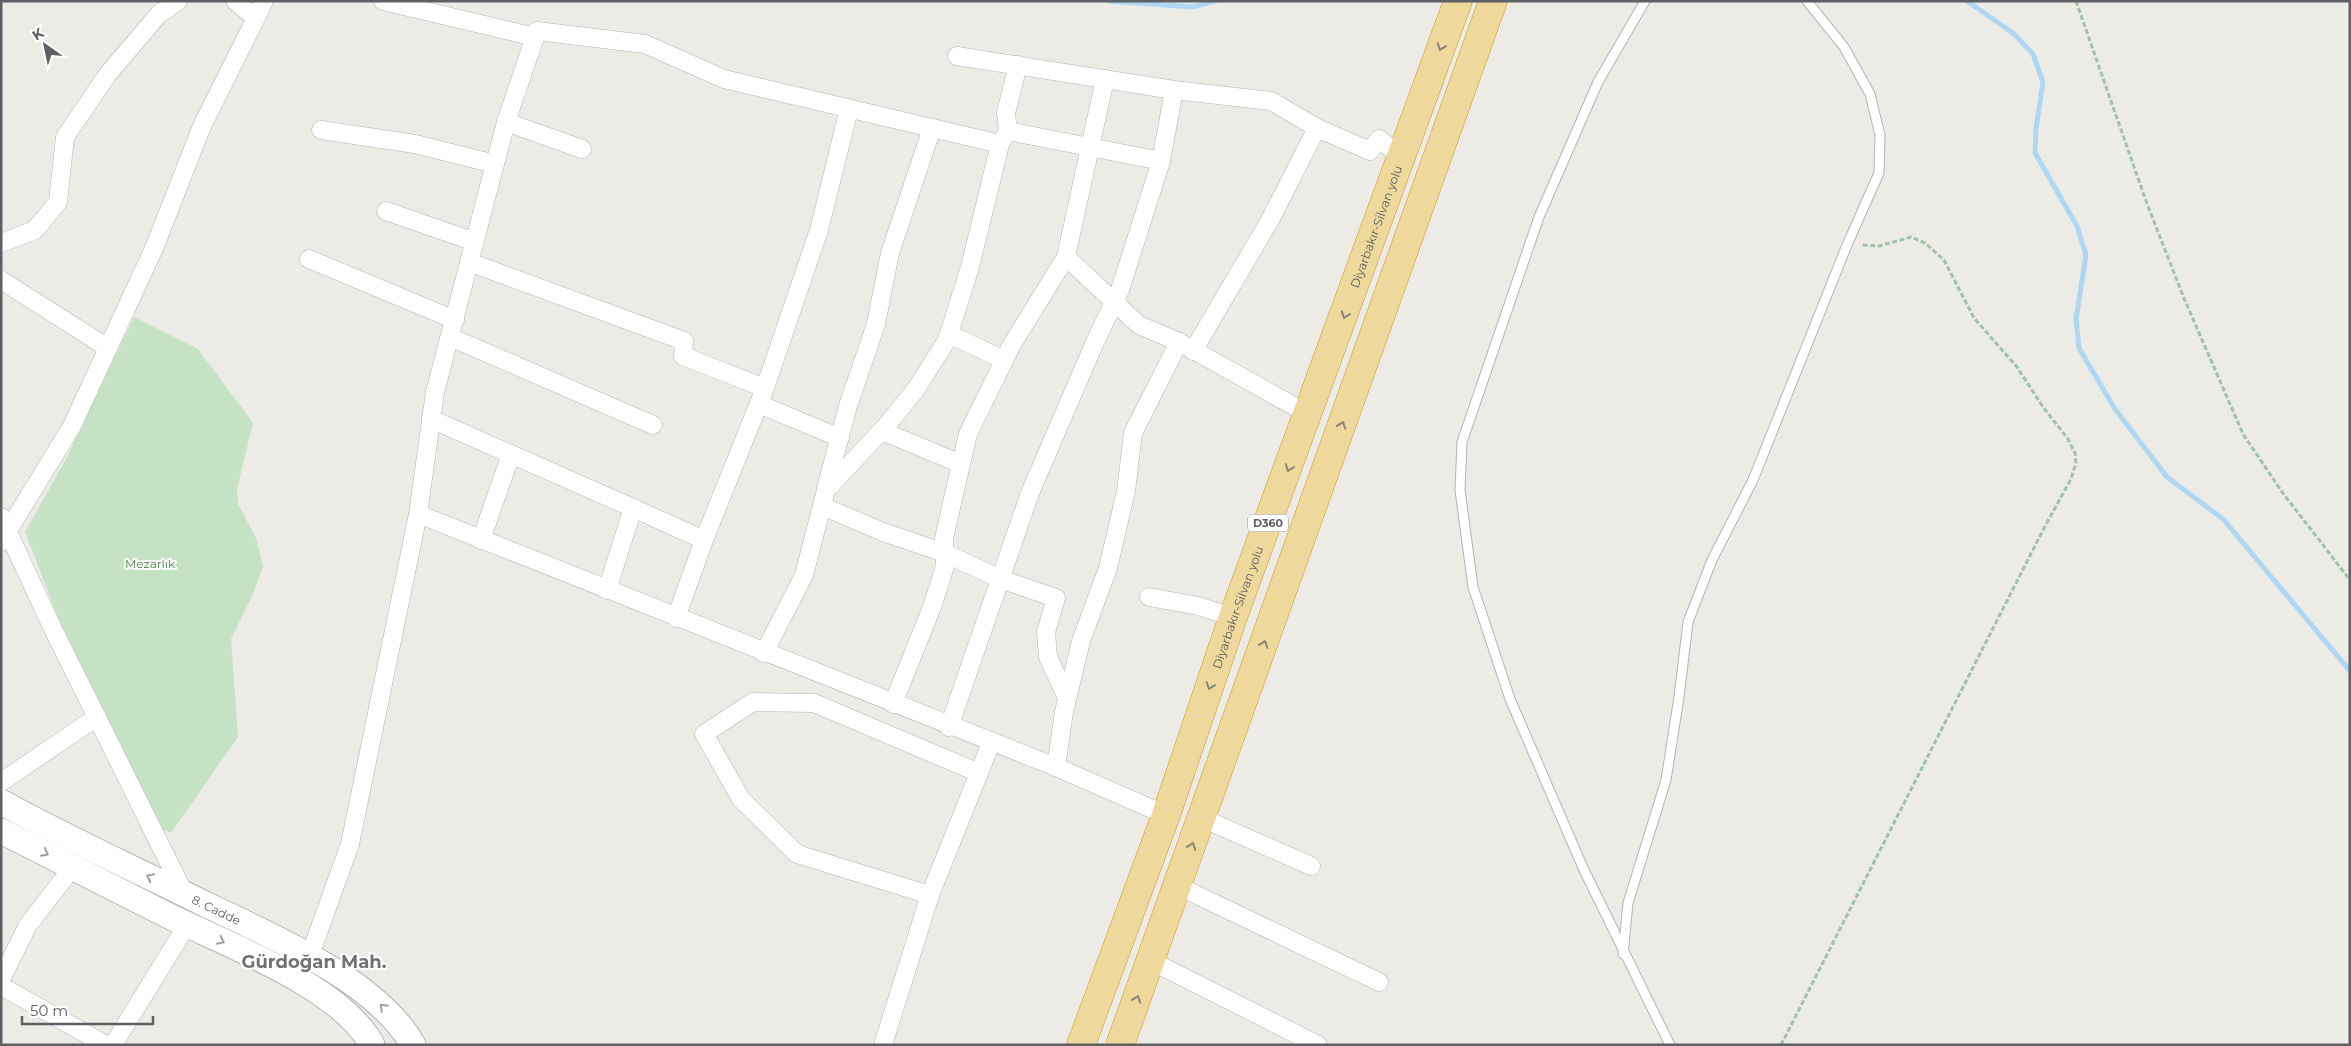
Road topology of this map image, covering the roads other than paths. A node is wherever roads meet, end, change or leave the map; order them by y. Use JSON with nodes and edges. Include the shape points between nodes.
{"nodes":[{"id":1,"x":178,"y":1,"type":"edge"},
{"id":2,"x":235,"y":1,"type":"edge"},
{"id":3,"x":264,"y":1,"type":"edge"},
{"id":4,"x":383,"y":1,"type":"edge"},
{"id":5,"x":1458,"y":1,"type":"edge"},
{"id":6,"x":1493,"y":1,"type":"edge"},
{"id":7,"x":1645,"y":1,"type":"edge"},
{"id":8,"x":1807,"y":1,"type":"edge"},
{"id":9,"x":256,"y":18,"type":"junction"},
{"id":10,"x":535,"y":37,"type":"junction"},
{"id":11,"x":958,"y":56,"type":"dead end"},
{"id":12,"x":1018,"y":65,"type":"junction"},
{"id":13,"x":1105,"y":79,"type":"junction"},
{"id":14,"x":1174,"y":90,"type":"junction"},
{"id":15,"x":849,"y":109,"type":"junction"},
{"id":16,"x":506,"y":122,"type":"junction"},
{"id":17,"x":932,"y":128,"type":"junction"},
{"id":18,"x":1317,"y":128,"type":"junction"},
{"id":19,"x":321,"y":130,"type":"dead end"},
{"id":20,"x":1004,"y":138,"type":"junction"},
{"id":21,"x":1090,"y":147,"type":"junction"},
{"id":22,"x":582,"y":150,"type":"dead end"},
{"id":23,"x":1402,"y":157,"type":"junction"},
{"id":24,"x":1161,"y":161,"type":"junction"},
{"id":25,"x":495,"y":164,"type":"junction"},
{"id":26,"x":386,"y":211,"type":"dead end"},
{"id":27,"x":474,"y":242,"type":"junction"},
{"id":28,"x":1,"y":243,"type":"edge"},
{"id":29,"x":1066,"y":257,"type":"junction"},
{"id":30,"x":309,"y":259,"type":"dead end"},
{"id":31,"x":469,"y":262,"type":"junction"},
{"id":32,"x":1,"y":280,"type":"edge"},
{"id":33,"x":1114,"y":302,"type":"junction"},
{"id":34,"x":455,"y":320,"type":"junction"},
{"id":35,"x":948,"y":334,"type":"junction"},
{"id":36,"x":450,"y":338,"type":"junction"},
{"id":37,"x":1186,"y":346,"type":"junction"},
{"id":38,"x":108,"y":348,"type":"junction"},
{"id":39,"x":1004,"y":360,"type":"junction"},
{"id":40,"x":762,"y":396,"type":"junction"},
{"id":41,"x":1308,"y":414,"type":"junction"},
{"id":42,"x":431,"y":419,"type":"junction"},
{"id":43,"x":653,"y":426,"type":"dead end"},
{"id":44,"x":882,"y":431,"type":"junction"},
{"id":45,"x":840,"y":438,"type":"junction"},
{"id":46,"x":511,"y":454,"type":"junction"},
{"id":47,"x":961,"y":464,"type":"junction"},
{"id":48,"x":824,"y":498,"type":"junction"},
{"id":49,"x":633,"y":508,"type":"junction"},
{"id":50,"x":418,"y":514,"type":"junction"},
{"id":51,"x":3,"y":530,"type":"edge"},
{"id":52,"x":481,"y":540,"type":"junction"},
{"id":53,"x":704,"y":540,"type":"junction"},
{"id":54,"x":944,"y":553,"type":"junction"},
{"id":55,"x":1000,"y":579,"type":"junction"},
{"id":56,"x":607,"y":590,"type":"junction"},
{"id":57,"x":1149,"y":596,"type":"dead end"},
{"id":58,"x":1233,"y":617,"type":"junction"},
{"id":59,"x":676,"y":618,"type":"junction"},
{"id":60,"x":764,"y":653,"type":"junction"},
{"id":61,"x":1067,"y":698,"type":"junction"},
{"id":62,"x":893,"y":704,"type":"junction"},
{"id":63,"x":96,"y":716,"type":"junction"},
{"id":64,"x":949,"y":727,"type":"junction"},
{"id":65,"x":991,"y":743,"type":"junction"},
{"id":66,"x":1056,"y":767,"type":"junction"},
{"id":67,"x":979,"y":773,"type":"junction"},
{"id":68,"x":1,"y":782,"type":"edge"},
{"id":69,"x":1,"y":802,"type":"edge"},
{"id":70,"x":1166,"y":815,"type":"junction"},
{"id":71,"x":1202,"y":818,"type":"junction"},
{"id":72,"x":1,"y":830,"type":"edge"},
{"id":73,"x":1311,"y":866,"type":"dead end"},
{"id":74,"x":72,"y":867,"type":"junction"},
{"id":75,"x":1178,"y":886,"type":"junction"},
{"id":76,"x":184,"y":893,"type":"junction"},
{"id":77,"x":930,"y":895,"type":"junction"},
{"id":78,"x":187,"y":925,"type":"junction"},
{"id":79,"x":1623,"y":954,"type":"junction"},
{"id":80,"x":310,"y":955,"type":"junction"},
{"id":81,"x":1151,"y":960,"type":"junction"},
{"id":82,"x":1,"y":979,"type":"edge"},
{"id":83,"x":1379,"y":982,"type":"dead end"},
{"id":84,"x":1,"y":986,"type":"edge"},
{"id":85,"x":1122,"y":1044,"type":"edge"},
{"id":86,"x":106,"y":1045,"type":"edge"},
{"id":87,"x":114,"y":1045,"type":"edge"},
{"id":88,"x":372,"y":1045,"type":"edge"},
{"id":89,"x":413,"y":1045,"type":"edge"},
{"id":90,"x":883,"y":1045,"type":"edge"},
{"id":91,"x":1081,"y":1045,"type":"edge"},
{"id":92,"x":1318,"y":1045,"type":"edge"},
{"id":93,"x":1670,"y":1045,"type":"edge"}],
"edges":[{"from":1,"to":28,"type":"street","via":[[159,14],[108,74],[65,137],[58,202],[35,230]]},
{"from":2,"to":9,"type":"street"},
{"from":3,"to":9,"type":"street"},
{"from":4,"to":10,"type":"street"},
{"from":5,"to":23,"type":"highway","name":"Diyarbakır-Silvan yolu","number":"D360","one_way":true},
{"from":71,"to":6,"type":"highway","number":"D360","one_way":true},
{"from":7,"to":79,"type":"lane","via":[[1598,82],[1539,218],[1462,442],[1460,490],[1473,587],[1510,699]]},
{"from":8,"to":79,"type":"lane","via":[[1844,47],[1870,94],[1880,135],[1879,172],[1753,480],[1712,560],[1688,622],[1666,780],[1628,903]]},
{"from":9,"to":38,"type":"street","via":[[202,126],[155,246]]},
{"from":10,"to":15,"type":"street","via":[[537,31],[644,44],[724,78]]},
{"from":10,"to":16,"type":"street"},
{"from":11,"to":12,"type":"street"},
{"from":12,"to":13,"type":"street"},
{"from":12,"to":20,"type":"street","via":[[1006,113]]},
{"from":13,"to":14,"type":"street"},
{"from":13,"to":21,"type":"street"},
{"from":14,"to":18,"type":"street","via":[[1271,101]]},
{"from":14,"to":24,"type":"street"},
{"from":15,"to":17,"type":"street"},
{"from":15,"to":40,"type":"street","via":[[819,230]]},
{"from":16,"to":22,"type":"street"},
{"from":16,"to":25,"type":"street"},
{"from":17,"to":20,"type":"street"},
{"from":17,"to":45,"type":"street","via":[[890,253],[876,324]]},
{"from":18,"to":23,"type":"street","via":[[1370,152],[1379,139]]},
{"from":18,"to":37,"type":"street","via":[[1270,220]]},
{"from":19,"to":25,"type":"street","via":[[415,144]]},
{"from":20,"to":21,"type":"street"},
{"from":20,"to":35,"type":"street","via":[[970,267]]},
{"from":21,"to":24,"type":"street"},
{"from":21,"to":29,"type":"street"},
{"from":23,"to":41,"type":"highway","name":"Diyarbakır-Silvan yolu","number":"D360","one_way":true},
{"from":24,"to":33,"type":"street"},
{"from":25,"to":27,"type":"street"},
{"from":26,"to":27,"type":"street"},
{"from":27,"to":31,"type":"street"},
{"from":29,"to":33,"type":"street"},
{"from":29,"to":39,"type":"street"},
{"from":30,"to":34,"type":"street"},
{"from":31,"to":34,"type":"street"},
{"from":31,"to":40,"type":"street","via":[[684,341],[683,356]]},
{"from":32,"to":38,"type":"street"},
{"from":33,"to":37,"type":"street","via":[[1139,325]]},
{"from":33,"to":55,"type":"street","via":[[1030,493]]},
{"from":34,"to":36,"type":"street"},
{"from":35,"to":39,"type":"street"},
{"from":35,"to":44,"type":"street","via":[[916,389]]},
{"from":36,"to":42,"type":"street"},
{"from":36,"to":43,"type":"street"},
{"from":37,"to":41,"type":"street"},
{"from":37,"to":61,"type":"street","via":[[1133,433],[1126,491],[1108,568],[1081,641]]},
{"from":38,"to":51,"type":"street","via":[[72,426]]},
{"from":39,"to":47,"type":"street","via":[[968,434]]},
{"from":40,"to":45,"type":"street"},
{"from":40,"to":53,"type":"street"},
{"from":41,"to":58,"type":"highway","name":"Diyarbakır-Silvan yolu","number":"D360","one_way":true},
{"from":42,"to":46,"type":"street"},
{"from":42,"to":50,"type":"street"},
{"from":44,"to":47,"type":"street"},
{"from":44,"to":48,"type":"street"},
{"from":45,"to":48,"type":"street"},
{"from":46,"to":49,"type":"street"},
{"from":46,"to":52,"type":"street"},
{"from":47,"to":54,"type":"street","via":[[944,538]]},
{"from":48,"to":54,"type":"street","via":[[883,532]]},
{"from":48,"to":60,"type":"street","via":[[804,575]]},
{"from":49,"to":53,"type":"street"},
{"from":49,"to":56,"type":"street"},
{"from":50,"to":52,"type":"street"},
{"from":50,"to":80,"type":"street","via":[[350,844]]},
{"from":51,"to":63,"type":"street"},
{"from":52,"to":56,"type":"street"},
{"from":53,"to":59,"type":"street"},
{"from":54,"to":55,"type":"street"},
{"from":54,"to":62,"type":"street","via":[[945,566],[932,607]]},
{"from":55,"to":61,"type":"street","via":[[1056,598],[1046,632],[1048,657]]},
{"from":55,"to":64,"type":"street"},
{"from":56,"to":59,"type":"street"},
{"from":57,"to":58,"type":"street"},
{"from":58,"to":70,"type":"highway","name":"Diyarbakır-Silvan yolu","number":"D360","one_way":true},
{"from":59,"to":60,"type":"street"},
{"from":60,"to":62,"type":"street"},
{"from":61,"to":66,"type":"street"},
{"from":62,"to":64,"type":"street"},
{"from":63,"to":68,"type":"street"},
{"from":63,"to":76,"type":"street"},
{"from":64,"to":65,"type":"street"},
{"from":65,"to":66,"type":"street"},
{"from":65,"to":67,"type":"street"},
{"from":66,"to":70,"type":"street"},
{"from":67,"to":77,"type":"street"},
{"from":67,"to":77,"type":"street","via":[[814,703],[753,702],[704,734],[741,799],[797,854]]},
{"from":76,"to":69,"type":"street","name":"8. Cadde","one_way":true},
{"from":70,"to":91,"type":"highway","name":"Diyarbakır-Silvan yolu","number":"D360"},
{"from":71,"to":73,"type":"street"},
{"from":75,"to":71,"type":"highway","number":"D360","one_way":true},
{"from":72,"to":74,"type":"street","one_way":true},
{"from":74,"to":78,"type":"street"},
{"from":74,"to":82,"type":"street","via":[[28,925]]},
{"from":75,"to":81,"type":"highway","number":"D360"},
{"from":75,"to":83,"type":"street"},
{"from":76,"to":80,"type":"street","name":"8. Cadde"},
{"from":77,"to":90,"type":"street"},
{"from":78,"to":87,"type":"street"},
{"from":78,"to":88,"type":"street","one_way":true,"via":[[294,976],[341,1008]]},
{"from":79,"to":93,"type":"lane"},
{"from":89,"to":80,"type":"street","name":"8. Cadde","one_way":true,"via":[[406,1032],[379,1003]]},
{"from":85,"to":81,"type":"highway","number":"D360","one_way":true},
{"from":81,"to":92,"type":"street"},
{"from":84,"to":86,"type":"street"}]}
